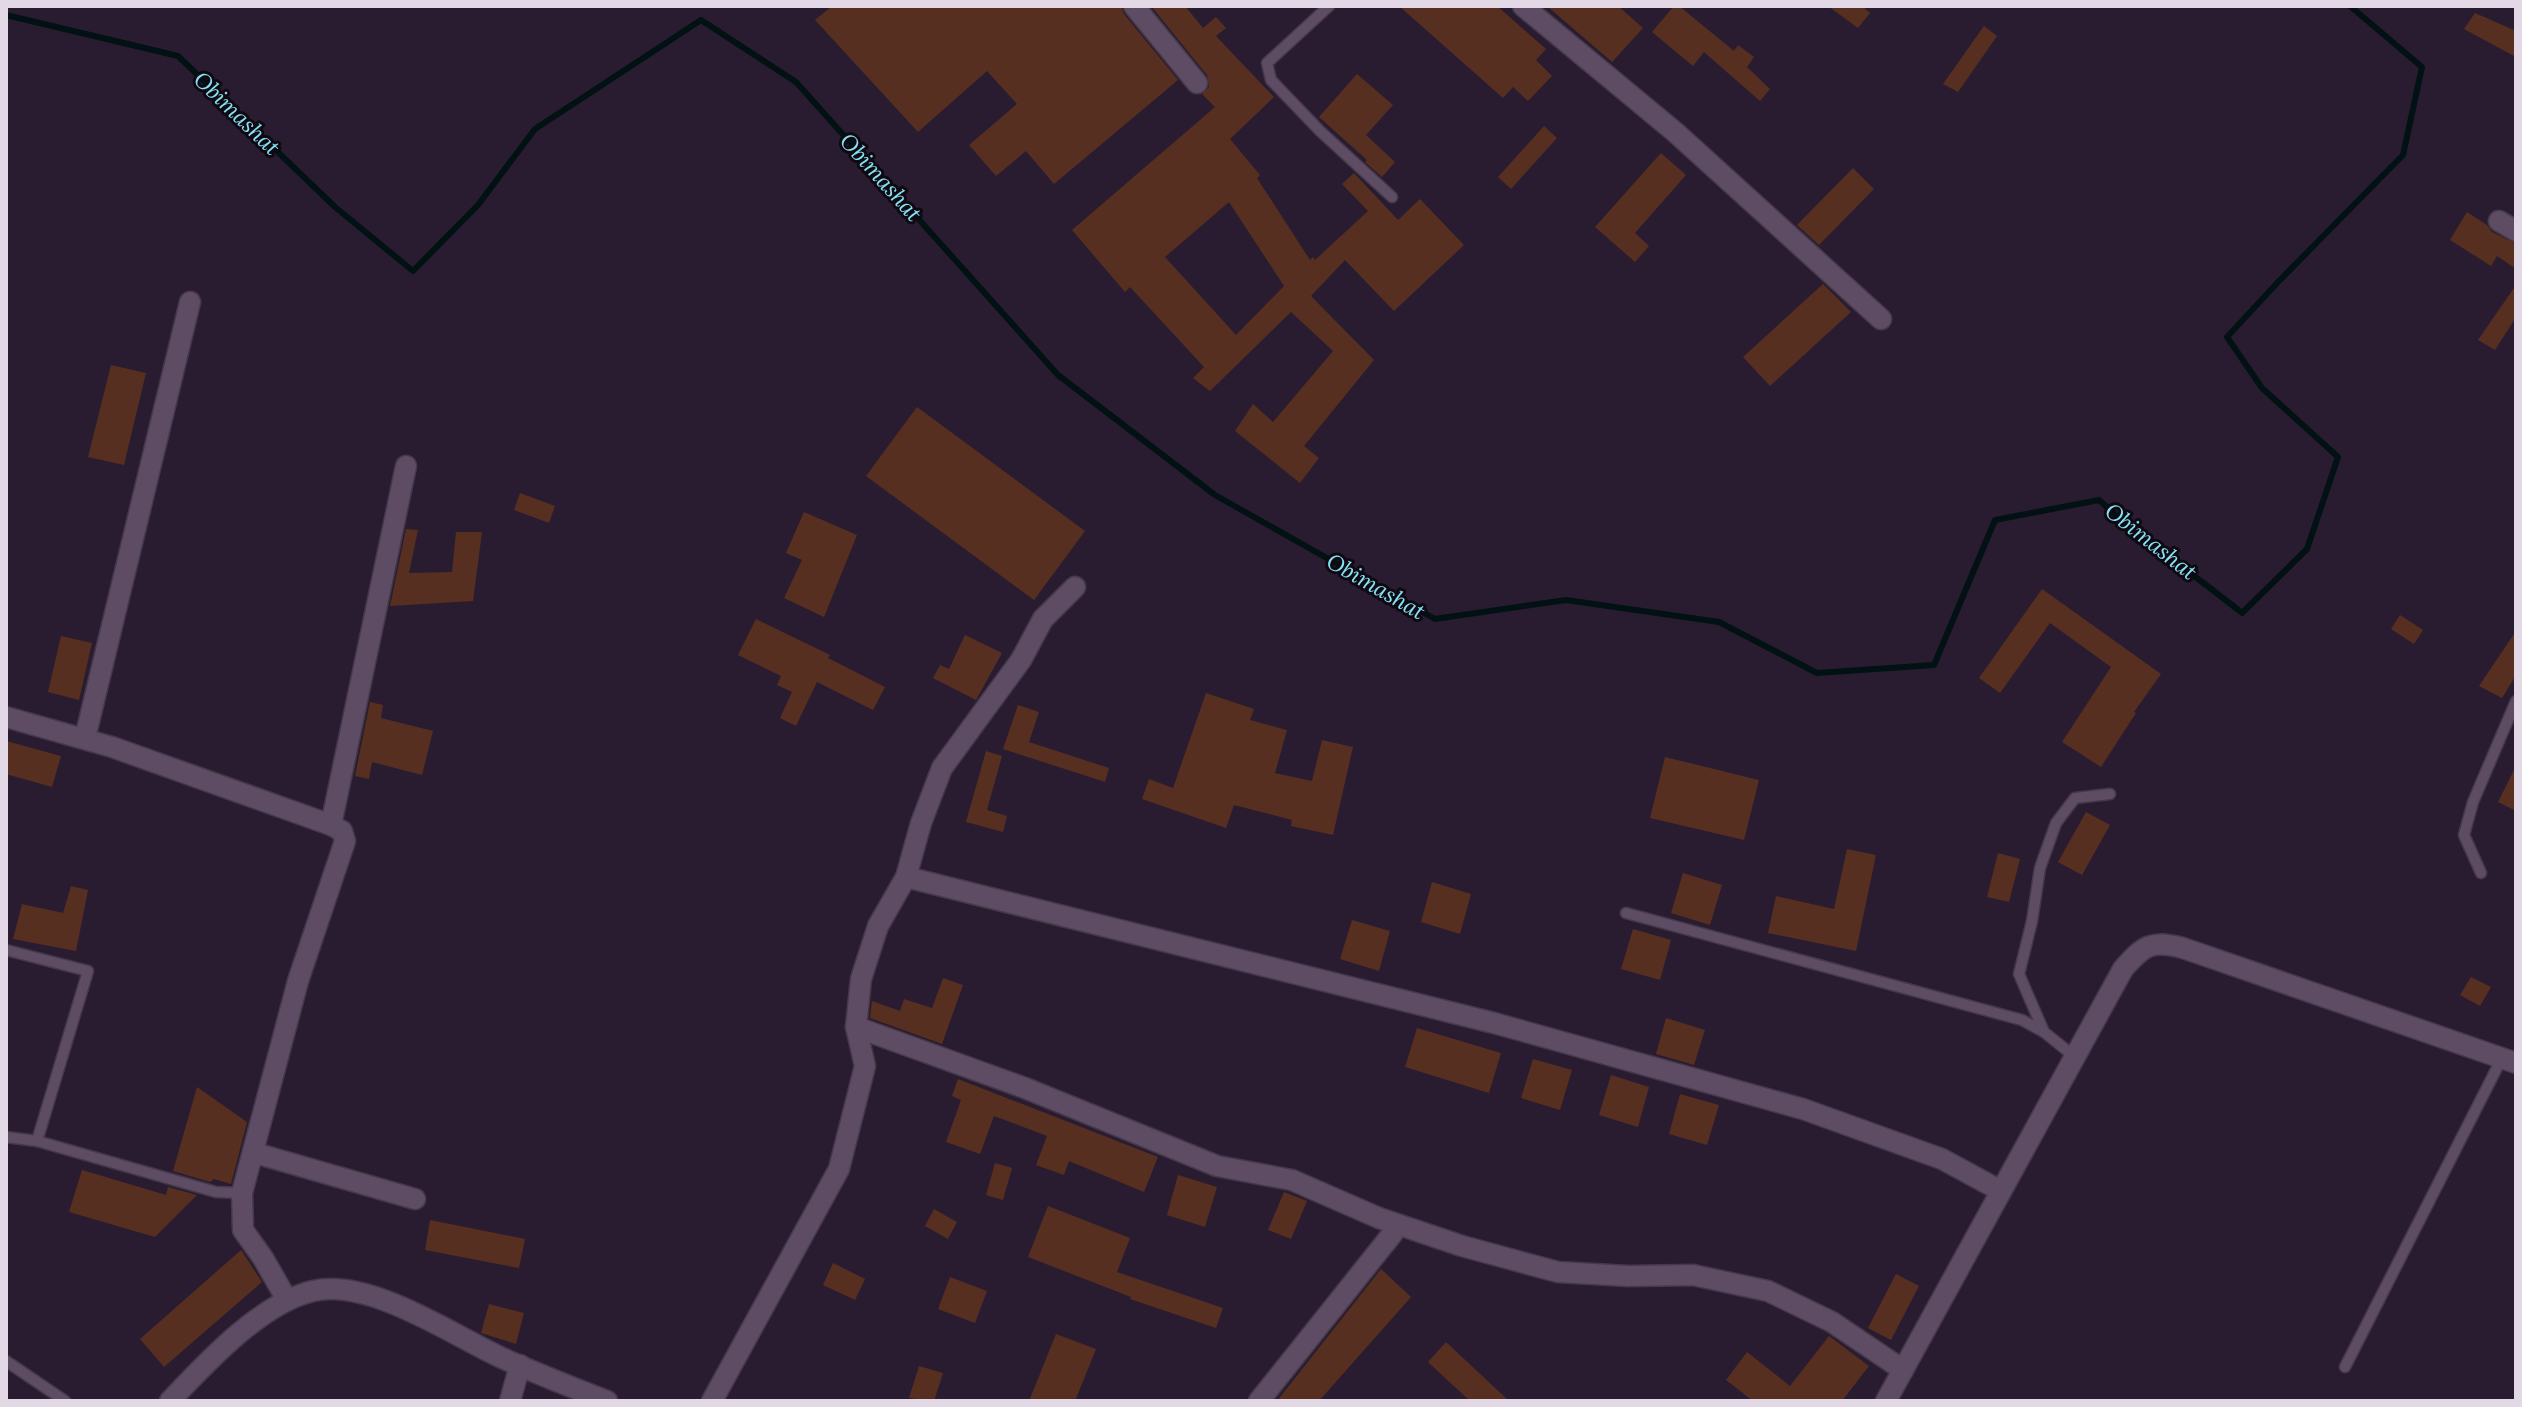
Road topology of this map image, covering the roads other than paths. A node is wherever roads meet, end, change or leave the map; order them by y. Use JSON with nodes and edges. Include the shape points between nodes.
{"nodes":[{"id":1,"x":1134,"y":6,"type":"edge"},
{"id":2,"x":1329,"y":6,"type":"edge"},
{"id":3,"x":1536,"y":10,"type":"edge"},
{"id":4,"x":1197,"y":83,"type":"dead end"},
{"id":5,"x":1392,"y":197,"type":"dead end"},
{"id":6,"x":190,"y":302,"type":"dead end"},
{"id":7,"x":1881,"y":319,"type":"dead end"},
{"id":8,"x":406,"y":466,"type":"dead end"},
{"id":9,"x":1075,"y":587,"type":"dead end"},
{"id":10,"x":2516,"y":701,"type":"edge"},
{"id":11,"x":6,"y":717,"type":"edge"},
{"id":12,"x":85,"y":738,"type":"junction"},
{"id":13,"x":2110,"y":794,"type":"dead end"},
{"id":14,"x":331,"y":825,"type":"junction"},
{"id":15,"x":2481,"y":873,"type":"dead end"},
{"id":16,"x":906,"y":877,"type":"junction"},
{"id":17,"x":1626,"y":913,"type":"dead end"},
{"id":18,"x":6,"y":950,"type":"edge"},
{"id":19,"x":856,"y":1027,"type":"junction"},
{"id":20,"x":2044,"y":1032,"type":"junction"},
{"id":21,"x":2075,"y":1057,"type":"junction"},
{"id":22,"x":2509,"y":1061,"type":"edge"},
{"id":23,"x":6,"y":1137,"type":"edge"},
{"id":24,"x":37,"y":1141,"type":"junction"},
{"id":25,"x":255,"y":1153,"type":"junction"},
{"id":26,"x":2001,"y":1191,"type":"junction"},
{"id":27,"x":242,"y":1193,"type":"junction"},
{"id":28,"x":415,"y":1199,"type":"dead end"},
{"id":29,"x":1393,"y":1233,"type":"dead end"},
{"id":30,"x":287,"y":1300,"type":"junction"},
{"id":31,"x":6,"y":1361,"type":"edge"},
{"id":32,"x":520,"y":1365,"type":"junction"},
{"id":33,"x":2345,"y":1367,"type":"dead end"},
{"id":34,"x":1903,"y":1370,"type":"junction"},
{"id":35,"x":65,"y":1401,"type":"edge"},
{"id":36,"x":170,"y":1401,"type":"edge"},
{"id":37,"x":510,"y":1401,"type":"edge"},
{"id":38,"x":607,"y":1401,"type":"edge"},
{"id":39,"x":712,"y":1401,"type":"edge"},
{"id":40,"x":1259,"y":1401,"type":"edge"},
{"id":41,"x":1886,"y":1401,"type":"edge"}],
"edges":[{"from":1,"to":4,"type":"street"},
{"from":2,"to":5,"type":"lane","via":[[1267,63],[1271,80]]},
{"from":3,"to":7,"type":"street"},
{"from":6,"to":12,"type":"street"},
{"from":8,"to":14,"type":"street"},
{"from":9,"to":16,"type":"street","via":[[1043,619],[1021,660],[942,768]]},
{"from":10,"to":15,"type":"lane","via":[[2464,835]]},
{"from":11,"to":12,"type":"street"},
{"from":12,"to":14,"type":"street"},
{"from":13,"to":20,"type":"lane","via":[[2075,798],[2056,823],[2040,868],[2019,974]]},
{"from":14,"to":25,"type":"street","via":[[342,831],[345,841],[298,981]]},
{"from":16,"to":19,"type":"street","via":[[878,926],[861,979]]},
{"from":16,"to":26,"type":"street","via":[[1494,1023],[1803,1109],[1942,1159]]},
{"from":17,"to":20,"type":"lane","via":[[2022,1020]]},
{"from":18,"to":24,"type":"lane","via":[[88,971]]},
{"from":19,"to":34,"type":"street","via":[[1217,1166],[1292,1180],[1462,1246],[1558,1272],[1693,1275],[1768,1291],[1832,1322]]},
{"from":19,"to":39,"type":"street","via":[[865,1066],[839,1169]]},
{"from":20,"to":21,"type":"lane"},
{"from":21,"to":22,"type":"street","via":[[2123,969],[2139,951],[2161,943]]},
{"from":21,"to":26,"type":"street"},
{"from":22,"to":33,"type":"lane"},
{"from":23,"to":24,"type":"lane"},
{"from":24,"to":27,"type":"lane","via":[[216,1192]]},
{"from":25,"to":27,"type":"street"},
{"from":25,"to":28,"type":"street"},
{"from":26,"to":34,"type":"street"},
{"from":27,"to":30,"type":"street","via":[[243,1230]]},
{"from":29,"to":40,"type":"street"},
{"from":30,"to":32,"type":"street","via":[[316,1290],[355,1291]]},
{"from":30,"to":36,"type":"street","via":[[248,1327]]},
{"from":31,"to":35,"type":"lane"},
{"from":32,"to":37,"type":"street"},
{"from":32,"to":38,"type":"street"},
{"from":34,"to":41,"type":"street"}]}
